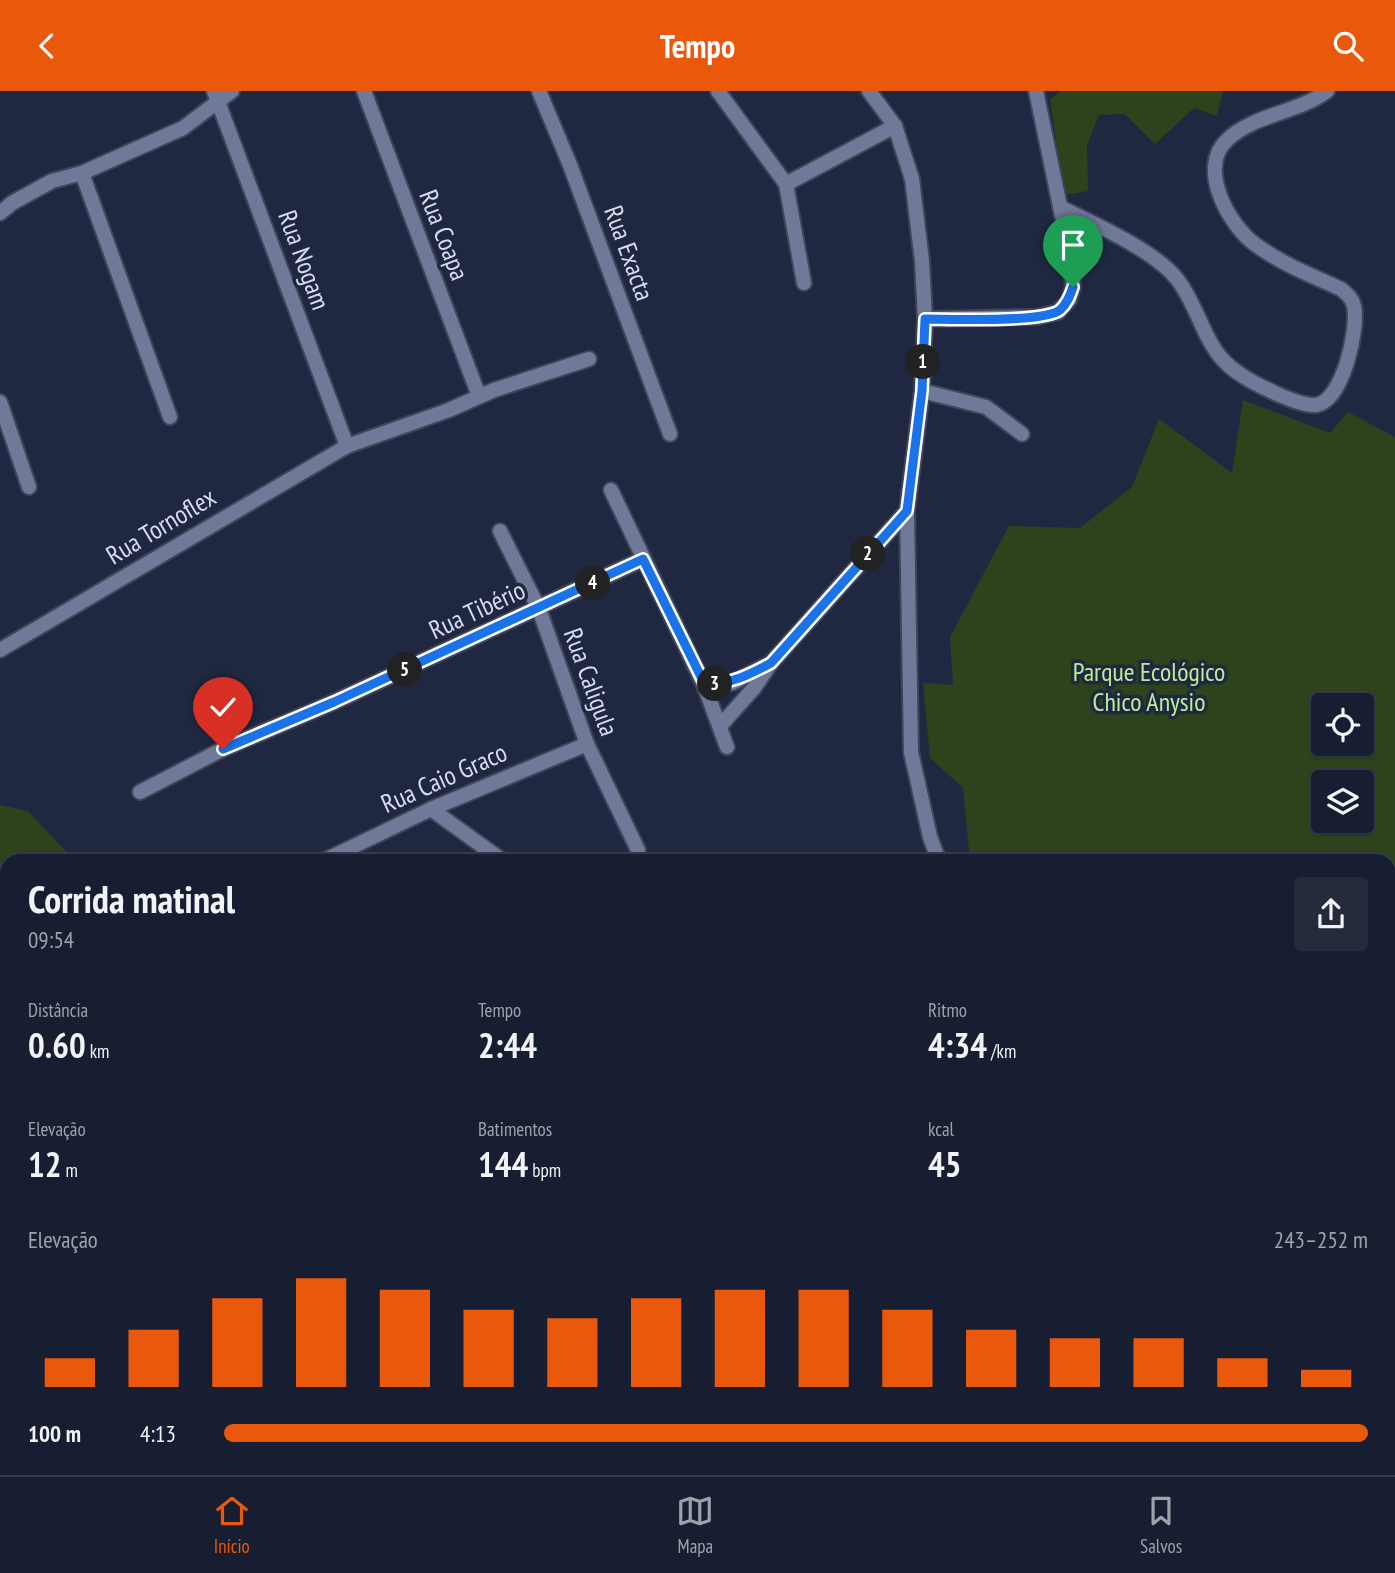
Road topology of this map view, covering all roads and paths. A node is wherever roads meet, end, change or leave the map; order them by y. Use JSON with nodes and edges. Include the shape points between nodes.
{"nodes":[{"id":1,"x":232,"y":91,"type":"edge"},
{"id":2,"x":364,"y":91,"type":"edge"},
{"id":3,"x":539,"y":91,"type":"edge"},
{"id":4,"x":718,"y":91,"type":"edge"},
{"id":5,"x":869,"y":91,"type":"edge"},
{"id":6,"x":1036,"y":91,"type":"edge"},
{"id":7,"x":1327,"y":91,"type":"edge"},
{"id":8,"x":216,"y":96,"type":"edge"},
{"id":9,"x":895,"y":126,"type":"junction"},
{"id":10,"x":82,"y":173,"type":"junction"},
{"id":11,"x":786,"y":184,"type":"junction"},
{"id":12,"x":1060,"y":207,"type":"junction"},
{"id":13,"x":0,"y":213,"type":"edge"},
{"id":14,"x":804,"y":283,"type":"dead end"},
{"id":15,"x":925,"y":319,"type":"junction"},
{"id":16,"x":589,"y":359,"type":"dead end"},
{"id":17,"x":922,"y":391,"type":"junction"},
{"id":18,"x":479,"y":397,"type":"junction"},
{"id":19,"x":0,"y":403,"type":"edge"},
{"id":20,"x":170,"y":417,"type":"dead end"},
{"id":21,"x":670,"y":433,"type":"dead end"},
{"id":22,"x":1022,"y":434,"type":"dead end"},
{"id":23,"x":347,"y":446,"type":"junction"},
{"id":24,"x":29,"y":487,"type":"dead end"},
{"id":25,"x":611,"y":490,"type":"dead end"},
{"id":26,"x":907,"y":511,"type":"junction"},
{"id":27,"x":500,"y":531,"type":"dead end"},
{"id":28,"x":643,"y":559,"type":"junction"},
{"id":29,"x":538,"y":609,"type":"junction"},
{"id":30,"x":0,"y":650,"type":"edge"},
{"id":31,"x":771,"y":663,"type":"junction"},
{"id":32,"x":705,"y":685,"type":"junction"},
{"id":33,"x":720,"y":726,"type":"junction"},
{"id":34,"x":587,"y":744,"type":"junction"},
{"id":35,"x":727,"y":747,"type":"dead end"},
{"id":36,"x":141,"y":792,"type":"dead end"},
{"id":37,"x":431,"y":809,"type":"junction"},
{"id":38,"x":638,"y":850,"type":"dead end"},
{"id":39,"x":338,"y":854,"type":"edge"},
{"id":40,"x":493,"y":854,"type":"edge"},
{"id":41,"x":936,"y":854,"type":"edge"}],
"edges":[{"from":1,"to":8,"type":"street"},
{"from":2,"to":18,"type":"street","name":"Rua Coapa"},
{"from":3,"to":21,"type":"street","name":"Rua Exacta"},
{"from":4,"to":11,"type":"street"},
{"from":5,"to":9,"type":"street"},
{"from":6,"to":12,"type":"street"},
{"from":7,"to":12,"type":"street","via":[[1227,139],[1216,153],[1212,170],[1219,194],[1253,243],[1351,297],[1354,338],[1348,363],[1322,403],[1314,405],[1278,394],[1242,375],[1224,361],[1177,279],[1157,261]]},
{"from":8,"to":10,"type":"street","via":[[183,128]]},
{"from":8,"to":23,"type":"street","name":"Rua Nogam"},
{"from":9,"to":11,"type":"street"},
{"from":9,"to":15,"type":"street","via":[[918,216]]},
{"from":10,"to":13,"type":"street","via":[[52,181]]},
{"from":10,"to":20,"type":"street"},
{"from":11,"to":14,"type":"street"},
{"from":12,"to":15,"type":"street","via":[[1073,287],[1058,312],[1037,317]]},
{"from":15,"to":17,"type":"street"},
{"from":16,"to":18,"type":"street"},
{"from":17,"to":22,"type":"street","via":[[986,407]]},
{"from":17,"to":26,"type":"street"},
{"from":18,"to":23,"type":"street"},
{"from":19,"to":24,"type":"street"},
{"from":23,"to":30,"type":"street","name":"Rua Tornoflex"},
{"from":25,"to":28,"type":"street"},
{"from":26,"to":31,"type":"street"},
{"from":26,"to":41,"type":"street","via":[[911,752]]},
{"from":27,"to":29,"type":"street","name":"Rua Caligula"},
{"from":28,"to":29,"type":"street","name":"Rua Tibério"},
{"from":28,"to":32,"type":"street"},
{"from":29,"to":34,"type":"street","name":"Rua Caligula"},
{"from":29,"to":36,"type":"street","name":"Rua Tibério","via":[[223,749]]},
{"from":31,"to":32,"type":"street","via":[[732,683]]},
{"from":31,"to":33,"type":"street"},
{"from":32,"to":33,"type":"street"},
{"from":33,"to":35,"type":"street"},
{"from":34,"to":37,"type":"street","name":"Rua Caio Graco"},
{"from":34,"to":38,"type":"street","name":"Rua Caligula"},
{"from":37,"to":39,"type":"street","name":"Rua Caio Graco"},
{"from":37,"to":40,"type":"street"}]}
